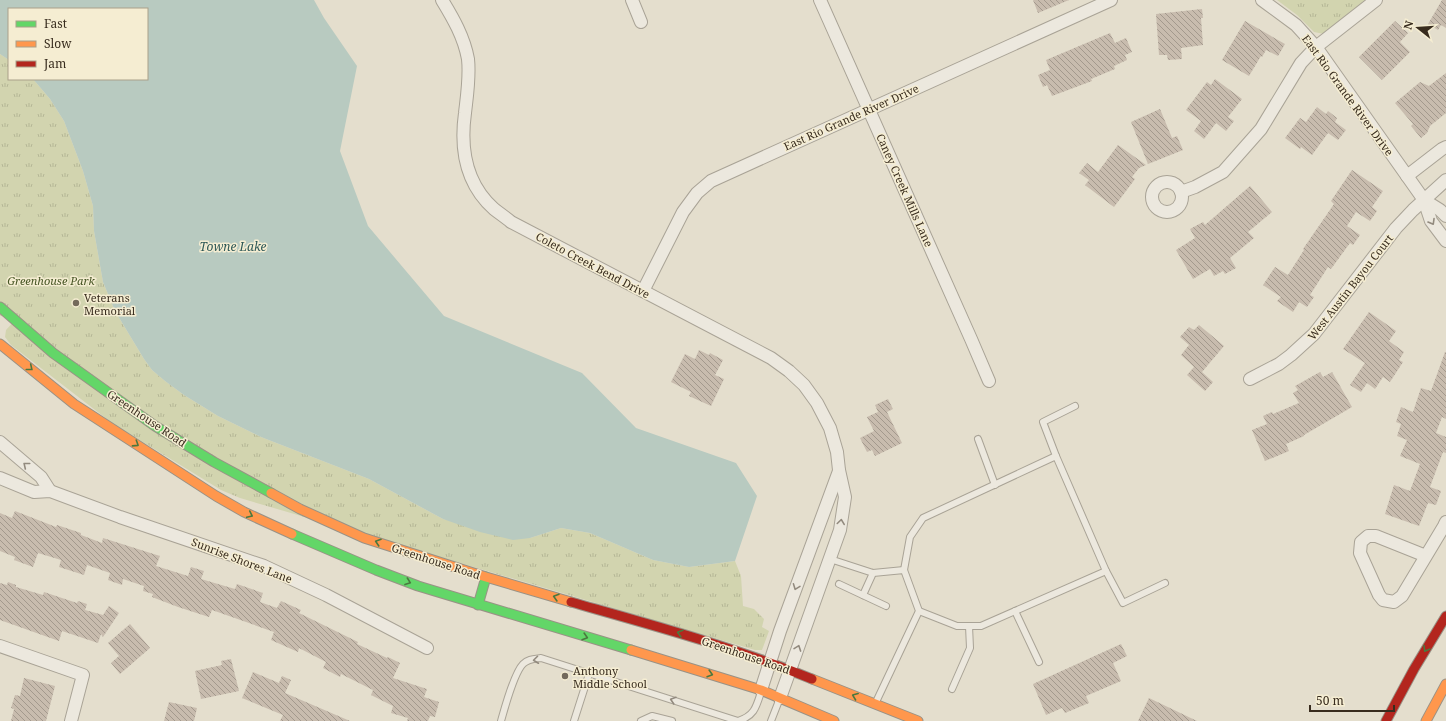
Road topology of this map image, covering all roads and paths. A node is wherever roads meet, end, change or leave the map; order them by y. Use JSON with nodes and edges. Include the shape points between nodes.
{"nodes":[{"id":1,"x":442,"y":0,"type":"edge"},
{"id":2,"x":632,"y":0,"type":"edge"},
{"id":3,"x":820,"y":0,"type":"edge"},
{"id":4,"x":1262,"y":0,"type":"edge"},
{"id":5,"x":1376,"y":0,"type":"edge"},
{"id":6,"x":1108,"y":1,"type":"edge"},
{"id":7,"x":641,"y":22,"type":"dead end"},
{"id":8,"x":1316,"y":47,"type":"junction"},
{"id":9,"x":869,"y":109,"type":"junction"},
{"id":10,"x":1446,"y":148,"type":"edge"},
{"id":11,"x":1407,"y":176,"type":"junction"},
{"id":12,"x":1446,"y":180,"type":"edge"},
{"id":13,"x":1181,"y":192,"type":"dead end"},
{"id":14,"x":1424,"y":200,"type":"junction"},
{"id":15,"x":1446,"y":216,"type":"edge"},
{"id":16,"x":1446,"y":240,"type":"edge"},
{"id":17,"x":643,"y":290,"type":"junction"},
{"id":18,"x":0,"y":307,"type":"edge"},
{"id":19,"x":8,"y":315,"type":"junction"},
{"id":20,"x":0,"y":322,"type":"edge"},
{"id":21,"x":0,"y":344,"type":"edge"},
{"id":22,"x":1250,"y":379,"type":"dead end"},
{"id":23,"x":989,"y":381,"type":"dead end"},
{"id":24,"x":1075,"y":406,"type":"dead end"},
{"id":25,"x":978,"y":439,"type":"dead end"},
{"id":26,"x":0,"y":442,"type":"edge"},
{"id":27,"x":1056,"y":456,"type":"junction"},
{"id":28,"x":839,"y":470,"type":"junction"},
{"id":29,"x":0,"y":478,"type":"edge"},
{"id":30,"x":995,"y":485,"type":"junction"},
{"id":31,"x":50,"y":491,"type":"junction"},
{"id":32,"x":1446,"y":522,"type":"edge"},
{"id":33,"x":810,"y":551,"type":"junction"},
{"id":34,"x":1426,"y":556,"type":"junction"},
{"id":35,"x":830,"y":559,"type":"junction"},
{"id":36,"x":904,"y":570,"type":"junction"},
{"id":37,"x":1106,"y":571,"type":"junction"},
{"id":38,"x":873,"y":573,"type":"junction"},
{"id":39,"x":486,"y":577,"type":"junction"},
{"id":40,"x":1165,"y":583,"type":"dead end"},
{"id":41,"x":839,"y":584,"type":"dead end"},
{"id":42,"x":863,"y":595,"type":"junction"},
{"id":43,"x":478,"y":605,"type":"junction"},
{"id":44,"x":886,"y":606,"type":"dead end"},
{"id":45,"x":919,"y":611,"type":"junction"},
{"id":46,"x":1015,"y":611,"type":"junction"},
{"id":47,"x":1446,"y":616,"type":"edge"},
{"id":48,"x":969,"y":626,"type":"junction"},
{"id":49,"x":0,"y":646,"type":"edge"},
{"id":50,"x":427,"y":648,"type":"dead end"},
{"id":51,"x":770,"y":662,"type":"junction"},
{"id":52,"x":1039,"y":662,"type":"dead end"},
{"id":53,"x":790,"y":670,"type":"junction"},
{"id":54,"x":589,"y":674,"type":"junction"},
{"id":55,"x":1446,"y":684,"type":"edge"},
{"id":56,"x":952,"y":689,"type":"dead end"},
{"id":57,"x":761,"y":690,"type":"junction"},
{"id":58,"x":780,"y":698,"type":"junction"},
{"id":59,"x":875,"y":704,"type":"junction"},
{"id":60,"x":71,"y":721,"type":"edge"},
{"id":61,"x":501,"y":721,"type":"edge"},
{"id":62,"x":574,"y":721,"type":"edge"},
{"id":63,"x":641,"y":721,"type":"edge"},
{"id":64,"x":672,"y":721,"type":"edge"},
{"id":65,"x":771,"y":721,"type":"edge"},
{"id":66,"x":834,"y":721,"type":"edge"},
{"id":67,"x":918,"y":721,"type":"edge"},
{"id":68,"x":1386,"y":721,"type":"edge"},
{"id":69,"x":1426,"y":721,"type":"edge"}],
"edges":[{"from":1,"to":17,"type":"street","name":"Coleto Creek Bend Drive","via":[[460,33],[468,58],[463,146],[468,170],[479,192],[493,208],[511,222]]},
{"from":2,"to":7,"type":"street"},
{"from":3,"to":9,"type":"street","name":"Caney Creek Mills Lane"},
{"from":4,"to":8,"type":"street","name":"East Rio Grande River Drive","via":[[1296,24]]},
{"from":5,"to":8,"type":"street"},
{"from":6,"to":9,"type":"street","name":"East Rio Grande River Drive"},
{"from":8,"to":11,"type":"street","name":"East Rio Grande River Drive"},
{"from":8,"to":13,"type":"street","via":[[1301,63],[1261,129],[1223,172]]},
{"from":9,"to":17,"type":"street","name":"East Rio Grande River Drive","via":[[711,181],[697,193],[683,212]]},
{"from":9,"to":23,"type":"street","name":"Caney Creek Mills Lane"},
{"from":10,"to":11,"type":"street"},
{"from":11,"to":14,"type":"street","name":"East Rio Grande River Drive"},
{"from":12,"to":14,"type":"street","name":"West Austin Bayou Court"},
{"from":14,"to":15,"type":"street","name":"East Rio Grande River Drive"},
{"from":14,"to":16,"type":"street","name":"East Rio Grande River Drive","one_way":true,"via":[[1431,221]]},
{"from":14,"to":22,"type":"street","name":"West Austin Bayou Court","via":[[1396,228],[1314,334],[1279,364]]},
{"from":17,"to":28,"type":"street","name":"Coleto Creek Bend Drive","via":[[771,358],[789,371],[804,385],[817,403],[830,428]]},
{"from":18,"to":19,"type":"main road","name":"Greenhouse Road"},
{"from":19,"to":20,"type":"main road"},
{"from":39,"to":19,"type":"main road","name":"Greenhouse Road","one_way":true,"via":[[364,538],[300,509],[214,462],[155,426],[53,353]]},
{"from":21,"to":43,"type":"main road","one_way":true,"via":[[74,404],[244,512],[376,570]]},
{"from":24,"to":27,"type":"lane","via":[[1043,422]]},
{"from":25,"to":30,"type":"lane"},
{"from":31,"to":26,"type":"street","one_way":true,"via":[[42,477]]},
{"from":27,"to":30,"type":"lane"},
{"from":27,"to":37,"type":"lane"},
{"from":28,"to":33,"type":"street","name":"Coleto Creek Bend Drive"},
{"from":35,"to":28,"type":"street","name":"Coleto Creek Bend Drive","one_way":true,"via":[[840,530],[845,497]]},
{"from":29,"to":31,"type":"street","name":"Sunrise Shores Lane","via":[[34,492]]},
{"from":30,"to":36,"type":"lane","via":[[923,518],[910,536]]},
{"from":31,"to":50,"type":"street","name":"Sunrise Shores Lane","via":[[264,566]]},
{"from":32,"to":34,"type":"street"},
{"from":33,"to":35,"type":"street"},
{"from":33,"to":51,"type":"street","name":"Coleto Creek Bend Drive","one_way":true},
{"from":34,"to":34,"type":"street","via":[[1376,536],[1368,536],[1361,542],[1360,553],[1383,600],[1394,602],[1402,596]]},
{"from":35,"to":38,"type":"lane"},
{"from":53,"to":35,"type":"street","name":"Coleto Creek Bend Drive","one_way":true},
{"from":36,"to":38,"type":"lane"},
{"from":36,"to":45,"type":"lane"},
{"from":37,"to":40,"type":"lane","via":[[1123,603]]},
{"from":37,"to":46,"type":"lane"},
{"from":38,"to":42,"type":"lane"},
{"from":39,"to":43,"type":"main road"},
{"from":51,"to":39,"type":"main road","name":"Greenhouse Road","one_way":true,"via":[[694,637]]},
{"from":41,"to":42,"type":"lane"},
{"from":42,"to":44,"type":"lane"},
{"from":43,"to":57,"type":"main road","one_way":true},
{"from":45,"to":48,"type":"lane","via":[[957,626]]},
{"from":45,"to":59,"type":"lane"},
{"from":46,"to":48,"type":"lane","via":[[981,626]]},
{"from":46,"to":52,"type":"lane"},
{"from":47,"to":68,"type":"main road","one_way":true},
{"from":48,"to":56,"type":"lane","via":[[970,648]]},
{"from":49,"to":60,"type":"street","via":[[83,674]]},
{"from":51,"to":53,"type":"main road","name":"Greenhouse Road"},
{"from":51,"to":57,"type":"street","name":"Coleto Creek Bend Drive"},
{"from":53,"to":58,"type":"street","name":"Coleto Creek Bend Drive"},
{"from":59,"to":53,"type":"main road","name":"Greenhouse Road","one_way":true},
{"from":57,"to":54,"type":"lane","one_way":true,"via":[[753,712],[738,721]]},
{"from":54,"to":61,"type":"lane","one_way":true,"via":[[541,658],[532,659],[518,671]]},
{"from":54,"to":62,"type":"lane"},
{"from":55,"to":69,"type":"main road"},
{"from":57,"to":58,"type":"main road"},
{"from":58,"to":65,"type":"lane"},
{"from":58,"to":66,"type":"main road"},
{"from":59,"to":67,"type":"main road","name":"Greenhouse Road"},
{"from":63,"to":64,"type":"lane","via":[[652,716]]}]}
